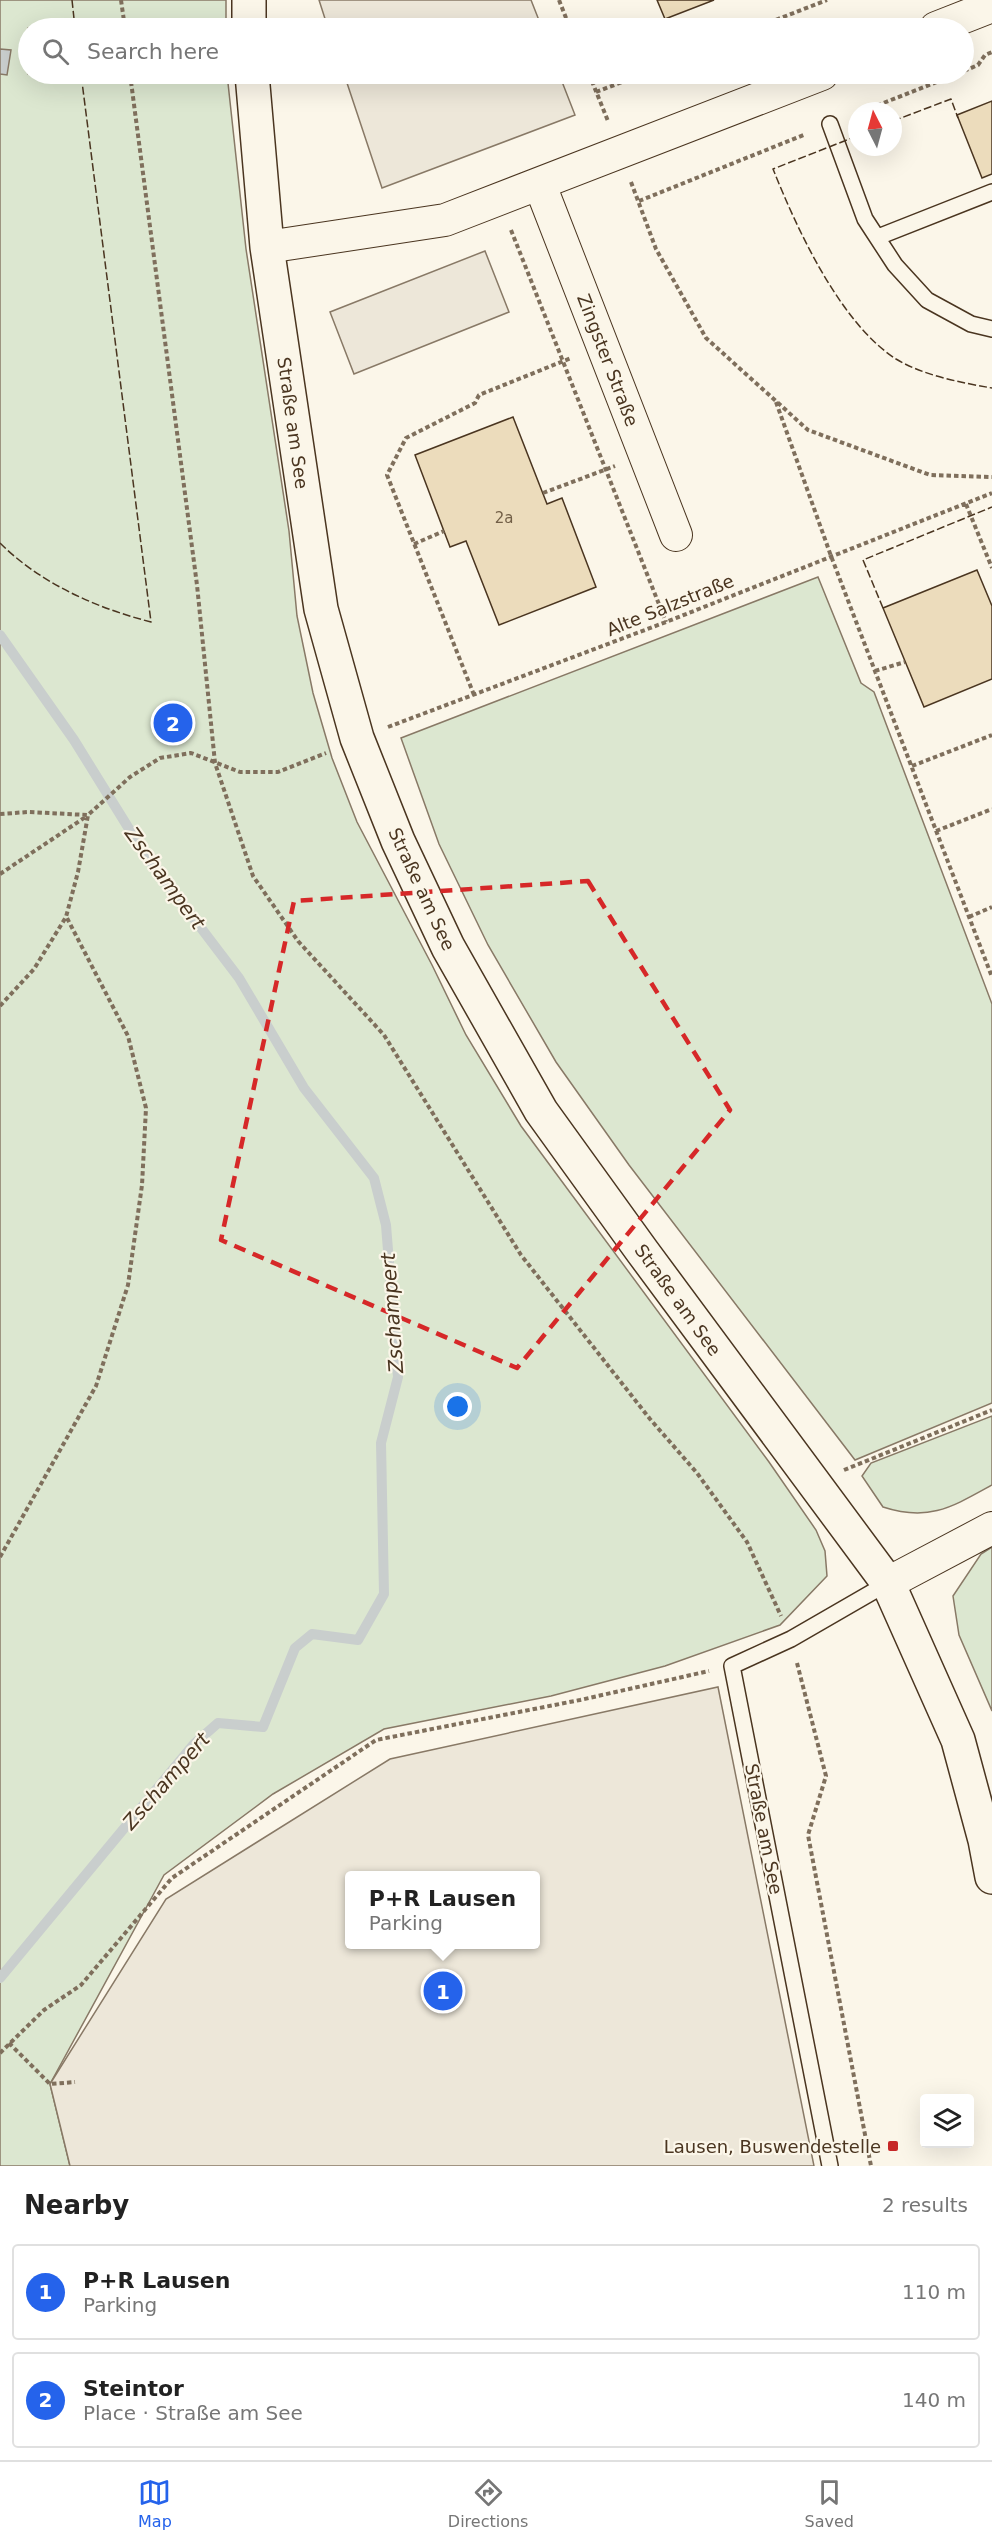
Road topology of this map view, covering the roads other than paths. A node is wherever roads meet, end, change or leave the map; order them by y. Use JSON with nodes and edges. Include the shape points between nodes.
{"nodes":[{"id":1,"x":249,"y":0,"type":"edge"},
{"id":2,"x":992,"y":6,"type":"edge"},
{"id":3,"x":249,"y":18,"type":"edge"},
{"id":4,"x":961,"y":18,"type":"edge"},
{"id":5,"x":253,"y":84,"type":"edge"},
{"id":6,"x":796,"y":84,"type":"edge"},
{"id":7,"x":830,"y":124,"type":"road end"},
{"id":8,"x":540,"y":185,"type":"junction"},
{"id":9,"x":992,"y":192,"type":"edge"},
{"id":10,"x":878,"y":237,"type":"junction"},
{"id":11,"x":267,"y":247,"type":"junction"},
{"id":12,"x":992,"y":329,"type":"edge"},
{"id":13,"x":676,"y":535,"type":"dead end"},
{"id":14,"x":992,"y":1528,"type":"edge"},
{"id":15,"x":888,"y":1583,"type":"junction"},
{"id":16,"x":992,"y":1877,"type":"edge"},
{"id":17,"x":830,"y":2166,"type":"edge"}],
"edges":[{"from":1,"to":3,"type":"main road"},
{"from":2,"to":4,"type":"street"},
{"from":5,"to":11,"type":"main road","name":"Straße am See"},
{"from":6,"to":8,"type":"street"},
{"from":7,"to":10,"type":"lane","via":[[865,219]]},
{"from":8,"to":11,"type":"street","via":[[446,220]]},
{"from":8,"to":13,"type":"street","name":"Zingster Straße"},
{"from":9,"to":10,"type":"lane"},
{"from":10,"to":12,"type":"lane","via":[[927,300],[970,324]]},
{"from":11,"to":15,"type":"main road","name":"Straße am See","via":[[321,609],[357,738],[398,841],[448,947],[541,1111]]},
{"from":14,"to":15,"type":"street"},
{"from":15,"to":16,"type":"main road","name":"Straße am See","via":[[958,1740]]},
{"from":15,"to":17,"type":"lane","name":"Straße am See","via":[[791,1639],[732,1666]]}]}
